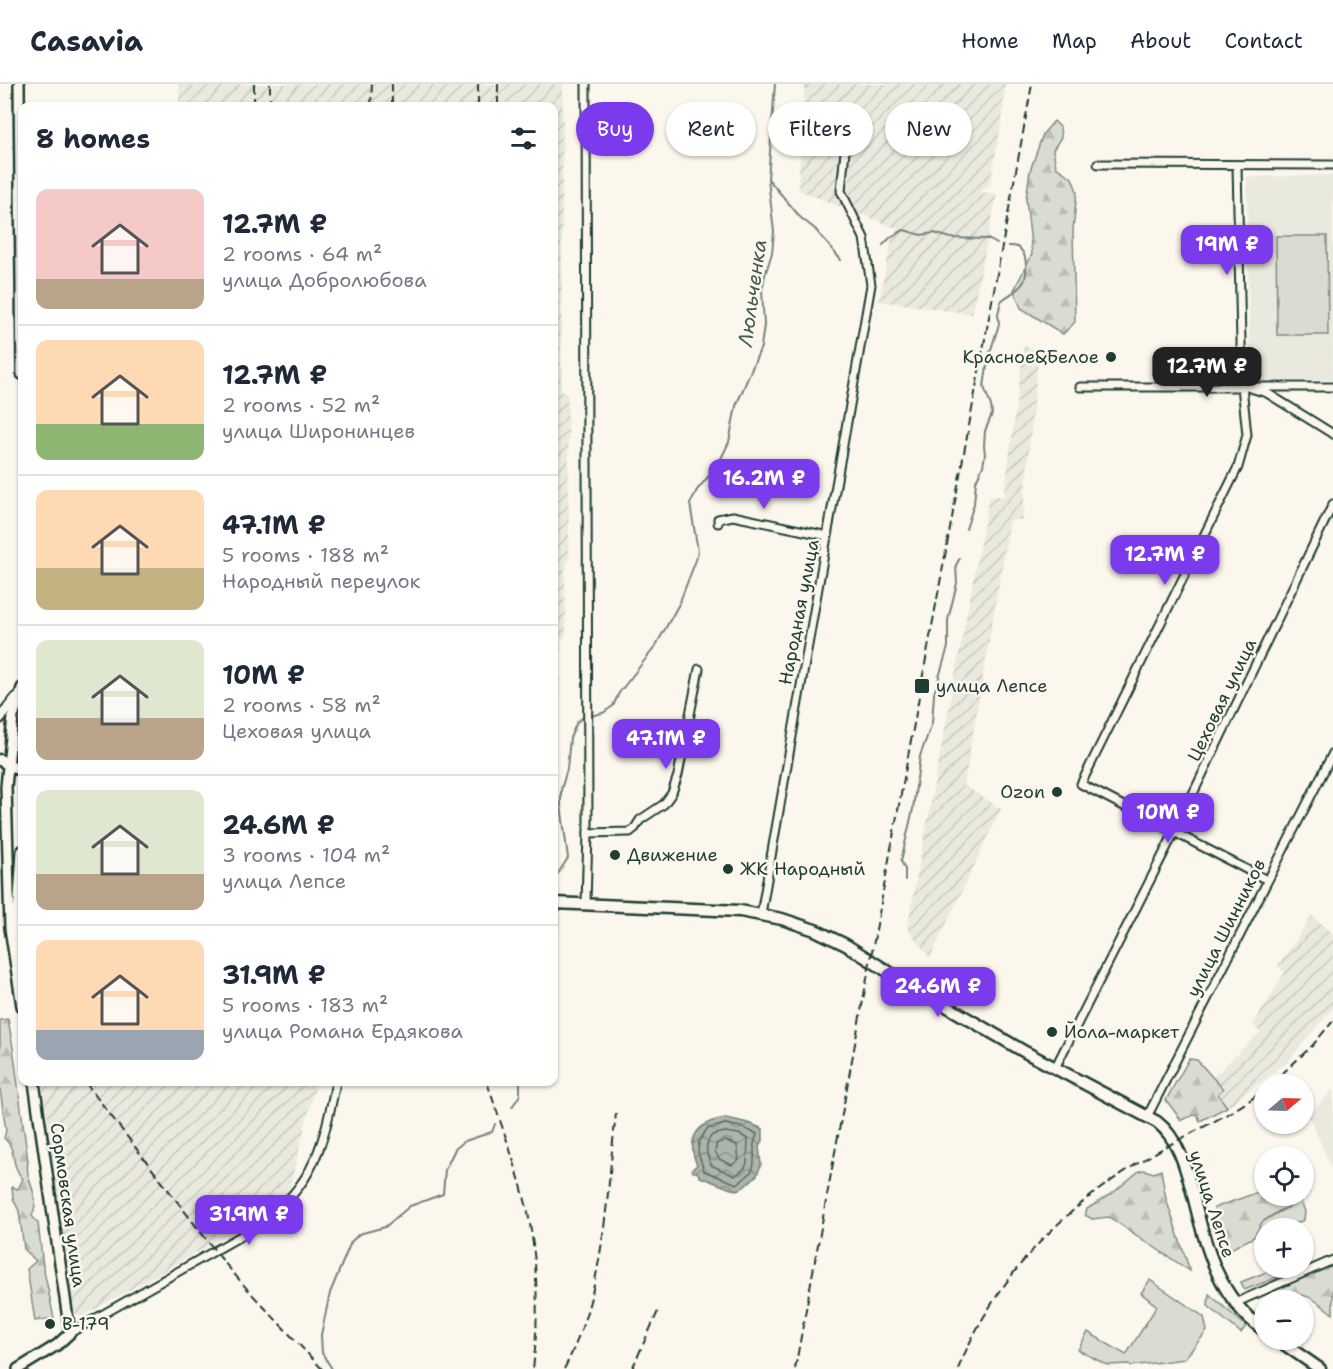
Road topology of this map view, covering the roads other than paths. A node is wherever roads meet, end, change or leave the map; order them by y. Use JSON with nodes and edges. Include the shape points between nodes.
{"nodes":[{"id":1,"x":19,"y":84,"type":"edge"},
{"id":2,"x":586,"y":84,"type":"edge"},
{"id":3,"x":19,"y":102,"type":"edge"},
{"id":4,"x":845,"y":156,"type":"edge"},
{"id":5,"x":1098,"y":164,"type":"dead end"},
{"id":6,"x":1333,"y":165,"type":"edge"},
{"id":7,"x":1237,"y":166,"type":"junction"},
{"id":8,"x":1242,"y":386,"type":"junction"},
{"id":9,"x":1080,"y":387,"type":"dead end"},
{"id":10,"x":1333,"y":387,"type":"edge"},
{"id":11,"x":1333,"y":434,"type":"edge"},
{"id":12,"x":1333,"y":504,"type":"edge"},
{"id":13,"x":718,"y":523,"type":"dead end"},
{"id":14,"x":828,"y":536,"type":"junction"},
{"id":15,"x":699,"y":669,"type":"dead end"},
{"id":16,"x":18,"y":693,"type":"edge"},
{"id":17,"x":18,"y":701,"type":"edge"},
{"id":18,"x":0,"y":718,"type":"edge"},
{"id":19,"x":1333,"y":753,"type":"edge"},
{"id":20,"x":4,"y":762,"type":"edge"},
{"id":21,"x":18,"y":769,"type":"edge"},
{"id":22,"x":588,"y":833,"type":"junction"},
{"id":23,"x":1174,"y":833,"type":"junction"},
{"id":24,"x":1267,"y":880,"type":"junction"},
{"id":25,"x":558,"y":903,"type":"edge"},
{"id":26,"x":580,"y":904,"type":"junction"},
{"id":27,"x":761,"y":914,"type":"junction"},
{"id":28,"x":18,"y":935,"type":"edge"},
{"id":29,"x":15,"y":956,"type":"junction"},
{"id":30,"x":18,"y":977,"type":"edge"},
{"id":31,"x":1055,"y":1068,"type":"junction"},
{"id":32,"x":35,"y":1086,"type":"edge"},
{"id":33,"x":335,"y":1086,"type":"edge"},
{"id":34,"x":1147,"y":1117,"type":"junction"},
{"id":35,"x":1333,"y":1260,"type":"edge"},
{"id":36,"x":1235,"y":1303,"type":"junction"},
{"id":37,"x":1254,"y":1321,"type":"edge"},
{"id":38,"x":70,"y":1333,"type":"junction"},
{"id":39,"x":1292,"y":1350,"type":"edge"},
{"id":40,"x":18,"y":1369,"type":"edge"},
{"id":41,"x":1320,"y":1369,"type":"edge"}],
"edges":[{"from":1,"to":3,"type":"street"},
{"from":2,"to":22,"type":"street"},
{"from":4,"to":14,"type":"street","name":"Народная улица","via":[[842,191],[864,238],[871,285]]},
{"from":5,"to":7,"type":"street"},
{"from":6,"to":7,"type":"street"},
{"from":7,"to":8,"type":"street"},
{"from":8,"to":9,"type":"street"},
{"from":8,"to":10,"type":"street"},
{"from":8,"to":11,"type":"street","via":[[1267,393]]},
{"from":8,"to":23,"type":"street","via":[[1247,435],[1238,467],[1081,784]]},
{"from":12,"to":23,"type":"street","name":"Цеховая улица"},
{"from":13,"to":14,"type":"street","via":[[718,519],[733,516]]},
{"from":14,"to":27,"type":"street","name":"Народная улица"},
{"from":15,"to":22,"type":"street","via":[[678,775],[668,800],[630,832]]},
{"from":16,"to":18,"type":"street"},
{"from":17,"to":20,"type":"street"},
{"from":19,"to":24,"type":"street","name":"улица Шинников"},
{"from":20,"to":21,"type":"main road"},
{"from":20,"to":29,"type":"street","via":[[10,928]]},
{"from":22,"to":26,"type":"street"},
{"from":23,"to":24,"type":"street"},
{"from":23,"to":31,"type":"street","name":"Цеховая улица"},
{"from":24,"to":34,"type":"street","name":"улица Шинников"},
{"from":25,"to":26,"type":"main road","name":"улица Лепсе"},
{"from":26,"to":27,"type":"main road","name":"улица Лепсе","via":[[726,909]]},
{"from":27,"to":31,"type":"main road","name":"улица Лепсе","via":[[815,930],[846,945]]},
{"from":28,"to":29,"type":"street"},
{"from":29,"to":30,"type":"street"},
{"from":31,"to":34,"type":"main road","name":"улица Лепсе"},
{"from":32,"to":38,"type":"street","name":"Сормовская улица"},
{"from":33,"to":38,"type":"street","via":[[319,1151],[307,1177],[286,1204],[246,1233]]},
{"from":34,"to":36,"type":"main road","name":"улица Лепсе","via":[[1171,1135],[1220,1280]]},
{"from":35,"to":36,"type":"street"},
{"from":36,"to":37,"type":"main road","name":"улица Лепсе"},
{"from":38,"to":40,"type":"street"},
{"from":39,"to":41,"type":"main road"}]}
